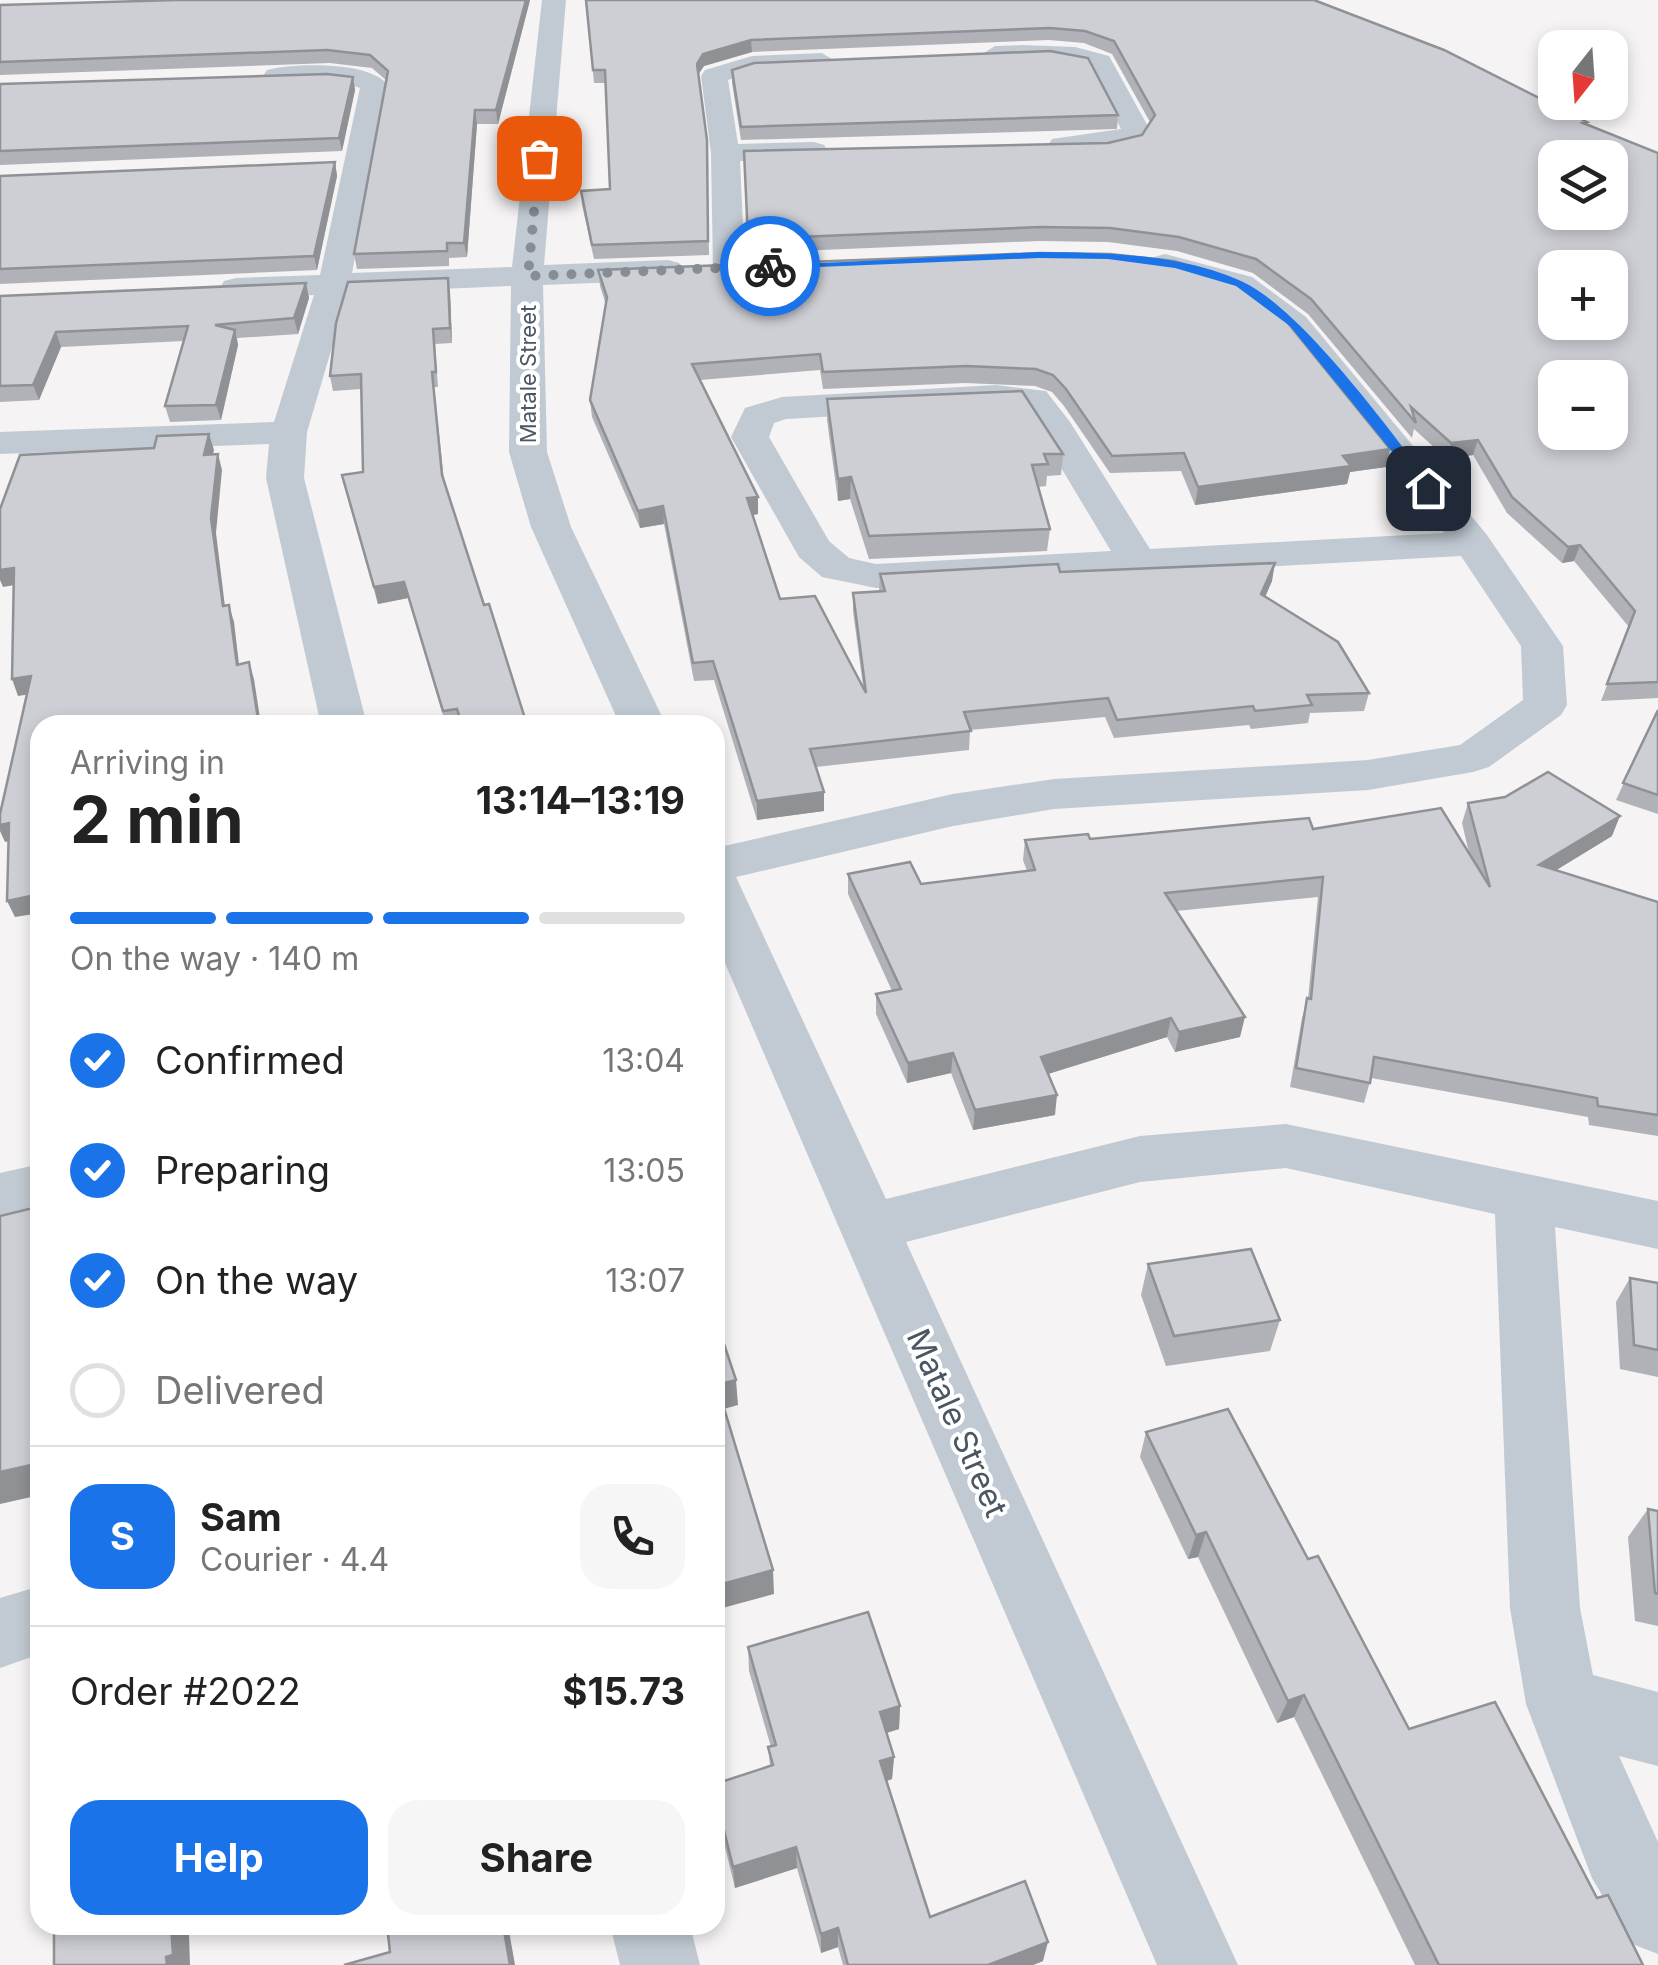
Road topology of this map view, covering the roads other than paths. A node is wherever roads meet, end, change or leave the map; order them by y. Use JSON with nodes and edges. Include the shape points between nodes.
{"nodes":[{"id":1,"x":554,"y":0,"type":"edge"},
{"id":2,"x":970,"y":55,"type":"edge"},
{"id":3,"x":851,"y":60,"type":"edge"},
{"id":4,"x":252,"y":77,"type":"edge"},
{"id":5,"x":1030,"y":146,"type":"edge"},
{"id":6,"x":839,"y":150,"type":"edge"},
{"id":7,"x":724,"y":154,"type":"junction"},
{"id":8,"x":360,"y":163,"type":"junction"},
{"id":9,"x":322,"y":165,"type":"edge"},
{"id":10,"x":1124,"y":258,"type":"edge"},
{"id":11,"x":528,"y":276,"type":"junction"},
{"id":12,"x":334,"y":284,"type":"junction"},
{"id":13,"x":196,"y":290,"type":"edge"},
{"id":14,"x":290,"y":432,"type":"junction"},
{"id":15,"x":0,"y":442,"type":"edge"},
{"id":16,"x":1473,"y":543,"type":"junction"},
{"id":17,"x":1138,"y":562,"type":"junction"},
{"id":18,"x":342,"y":715,"type":"edge"},
{"id":19,"x":638,"y":715,"type":"edge"},
{"id":20,"x":725,"y":863,"type":"edge"},
{"id":21,"x":725,"y":904,"type":"edge"},
{"id":22,"x":30,"y":1189,"type":"edge"},
{"id":23,"x":0,"y":1196,"type":"edge"},
{"id":24,"x":1524,"y":1196,"type":"junction"},
{"id":25,"x":1658,"y":1225,"type":"edge"},
{"id":26,"x":870,"y":1227,"type":"junction"},
{"id":27,"x":30,"y":1623,"type":"edge"},
{"id":28,"x":0,"y":1633,"type":"edge"},
{"id":29,"x":1562,"y":1704,"type":"junction"},
{"id":30,"x":1658,"y":1729,"type":"edge"},
{"id":31,"x":1658,"y":1915,"type":"edge"},
{"id":32,"x":652,"y":1935,"type":"edge"},
{"id":33,"x":660,"y":1965,"type":"edge"},
{"id":34,"x":1198,"y":1965,"type":"edge"}],
"edges":[{"from":1,"to":11,"type":"street","name":"Matale Street"},
{"from":2,"to":5,"type":"street","via":[[1049,52],[1100,62],[1136,130],[1127,140],[1106,144]]},
{"from":3,"to":7,"type":"street","via":[[752,64],[714,76]]},
{"from":4,"to":8,"type":"street","via":[[330,74],[374,84]]},
{"from":6,"to":7,"type":"street"},
{"from":7,"to":11,"type":"street","via":[[749,267]]},
{"from":8,"to":9,"type":"street"},
{"from":8,"to":12,"type":"street"},
{"from":10,"to":16,"type":"street","via":[[1240,284],[1294,324]]},
{"from":11,"to":12,"type":"street"},
{"from":11,"to":19,"type":"street","name":"Matale Street","via":[[528,452],[551,527]]},
{"from":12,"to":13,"type":"street"},
{"from":12,"to":14,"type":"street"},
{"from":14,"to":15,"type":"street"},
{"from":14,"to":18,"type":"street","via":[[286,478]]},
{"from":16,"to":17,"type":"street"},
{"from":16,"to":20,"type":"street","via":[[1542,646],[1545,706],[1473,757],[1368,775],[1054,794]]},
{"from":17,"to":17,"type":"street","via":[[876,576],[836,568],[813,548],[750,436],[758,416],[782,408],[1033,399]]},
{"from":21,"to":26,"type":"street","name":"Matale Street"},
{"from":22,"to":23,"type":"street"},
{"from":24,"to":25,"type":"street"},
{"from":24,"to":26,"type":"street","via":[[1286,1146],[1140,1159]]},
{"from":24,"to":29,"type":"street","via":[[1546,1608]]},
{"from":26,"to":34,"type":"street","name":"Matale Street"},
{"from":27,"to":28,"type":"street"},
{"from":29,"to":30,"type":"street"},
{"from":29,"to":31,"type":"street","via":[[1619,1851]]},
{"from":32,"to":33,"type":"street"}]}
